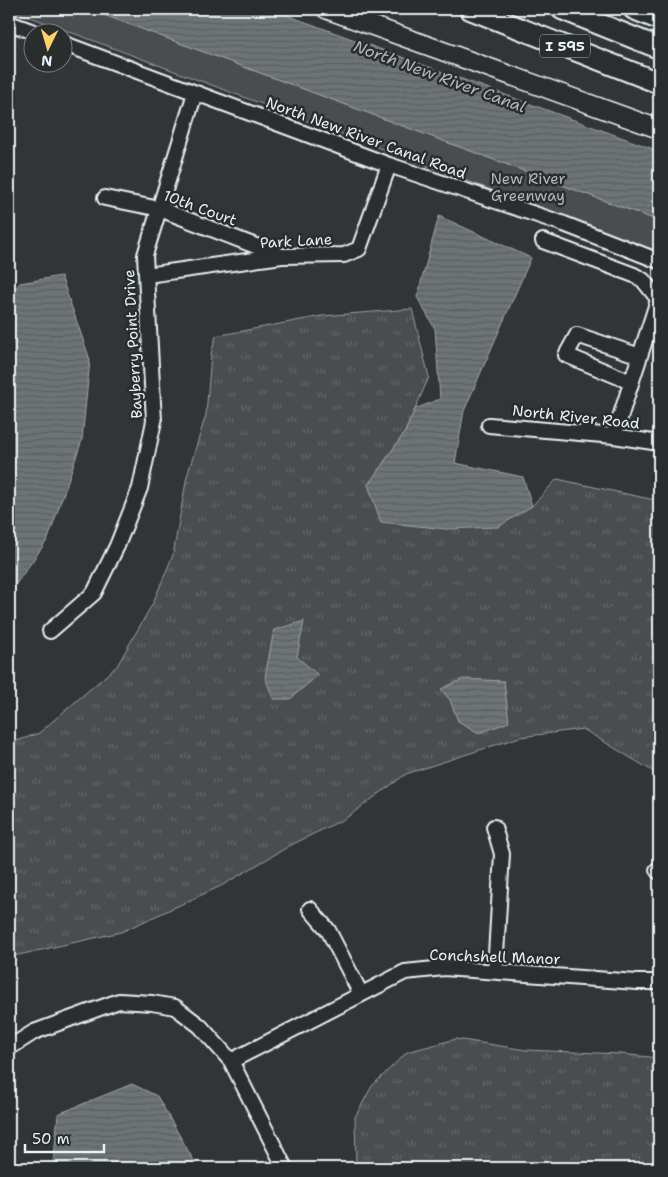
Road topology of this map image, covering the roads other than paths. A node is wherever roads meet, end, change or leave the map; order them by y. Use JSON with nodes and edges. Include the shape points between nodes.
{"nodes":[{"id":1,"x":326,"y":9,"type":"edge"},
{"id":2,"x":470,"y":9,"type":"edge"},
{"id":3,"x":562,"y":9,"type":"edge"},
{"id":4,"x":634,"y":9,"type":"edge"},
{"id":5,"x":659,"y":19,"type":"edge"},
{"id":6,"x":9,"y":23,"type":"edge"},
{"id":7,"x":22,"y":28,"type":"edge"},
{"id":8,"x":72,"y":47,"type":"edge"},
{"id":9,"x":659,"y":48,"type":"edge"},
{"id":10,"x":659,"y":83,"type":"edge"},
{"id":11,"x":195,"y":93,"type":"junction"},
{"id":12,"x":659,"y":129,"type":"edge"},
{"id":13,"x":389,"y":165,"type":"junction"},
{"id":14,"x":104,"y":198,"type":"dead end"},
{"id":15,"x":160,"y":209,"type":"junction"},
{"id":16,"x":542,"y":241,"type":"dead end"},
{"id":17,"x":282,"y":256,"type":"junction"},
{"id":18,"x":659,"y":261,"type":"edge"},
{"id":19,"x":147,"y":275,"type":"junction"},
{"id":20,"x":659,"y":298,"type":"edge"},
{"id":21,"x":640,"y":356,"type":"junction"},
{"id":22,"x":631,"y":382,"type":"junction"},
{"id":23,"x":489,"y":425,"type":"dead end"},
{"id":24,"x":614,"y":436,"type":"junction"},
{"id":25,"x":659,"y":443,"type":"edge"},
{"id":26,"x":50,"y":631,"type":"dead end"},
{"id":27,"x":494,"y":828,"type":"dead end"},
{"id":28,"x":310,"y":909,"type":"dead end"},
{"id":29,"x":496,"y":971,"type":"junction"},
{"id":30,"x":659,"y":982,"type":"edge"},
{"id":31,"x":362,"y":994,"type":"junction"},
{"id":32,"x":9,"y":1048,"type":"edge"},
{"id":33,"x":231,"y":1061,"type":"junction"},
{"id":34,"x":285,"y":1168,"type":"edge"}],
"edges":[{"from":1,"to":12,"type":"main road"},
{"from":2,"to":10,"type":"highway","number":"I 595"},
{"from":3,"to":9,"type":"highway"},
{"from":4,"to":5,"type":"highway"},
{"from":6,"to":7,"type":"street"},
{"from":8,"to":11,"type":"street","name":"North New River Canal Road"},
{"from":11,"to":13,"type":"street","name":"North New River Canal Road"},
{"from":11,"to":15,"type":"street","name":"Bayberry Point Drive"},
{"from":13,"to":17,"type":"street","name":"Park Lane","via":[[359,249],[344,255]]},
{"from":13,"to":18,"type":"street","name":"North New River Canal Road","via":[[564,224]]},
{"from":14,"to":15,"type":"street","name":"10th Court"},
{"from":15,"to":17,"type":"street","name":"10th Court"},
{"from":15,"to":19,"type":"street","name":"Bayberry Point Drive","via":[[145,255]]},
{"from":16,"to":20,"type":"street","via":[[634,275]]},
{"from":17,"to":19,"type":"street","name":"Park Lane"},
{"from":19,"to":26,"type":"street","name":"Bayberry Point Drive","via":[[154,421],[140,488],[94,593]]},
{"from":20,"to":21,"type":"street"},
{"from":21,"to":22,"type":"street"},
{"from":21,"to":22,"type":"street","via":[[577,335],[566,355]]},
{"from":22,"to":24,"type":"street"},
{"from":23,"to":24,"type":"street","name":"North River Road"},
{"from":24,"to":25,"type":"street","name":"North River Road"},
{"from":27,"to":29,"type":"street","via":[[502,854]]},
{"from":28,"to":31,"type":"street","via":[[328,930]]},
{"from":29,"to":30,"type":"street","name":"Conchshell Manor"},
{"from":29,"to":31,"type":"street","name":"Conchshell Manor","via":[[444,968],[405,972]]},
{"from":31,"to":33,"type":"street","name":"Conchshell Manor"},
{"from":32,"to":33,"type":"street","via":[[34,1032],[119,1001],[175,1007],[200,1026]]},
{"from":33,"to":34,"type":"street"}]}
